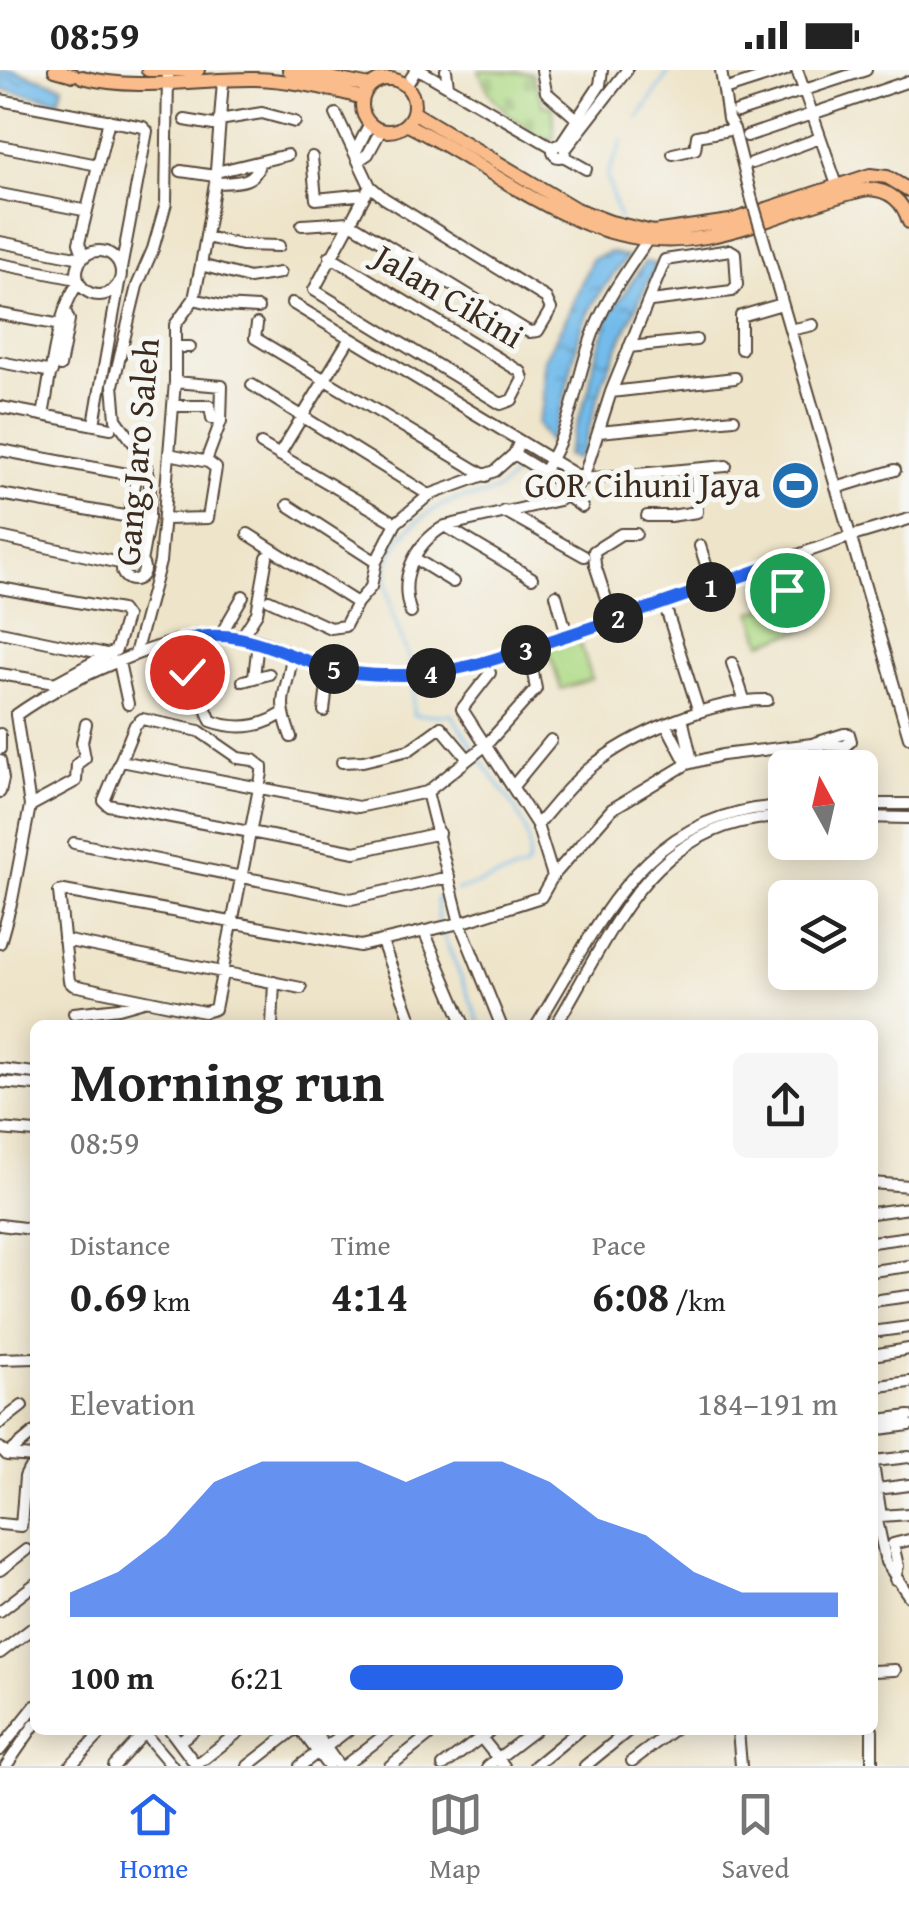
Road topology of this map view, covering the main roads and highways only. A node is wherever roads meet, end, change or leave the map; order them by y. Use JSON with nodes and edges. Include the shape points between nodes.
{"nodes":[{"id":1,"x":55,"y":70,"type":"edge"},
{"id":2,"x":148,"y":70,"type":"edge"},
{"id":3,"x":198,"y":70,"type":"edge"},
{"id":4,"x":289,"y":70,"type":"edge"},
{"id":5,"x":410,"y":76,"type":"edge"},
{"id":6,"x":173,"y":78,"type":"edge"},
{"id":7,"x":367,"y":92,"type":"junction"},
{"id":8,"x":410,"y":118,"type":"junction"},
{"id":9,"x":909,"y":190,"type":"edge"},
{"id":10,"x":907,"y":215,"type":"edge"},
{"id":11,"x":650,"y":236,"type":"junction"}],
"edges":[{"from":1,"to":6,"type":"main road"},
{"from":2,"to":6,"type":"main road"},
{"from":3,"to":6,"type":"main road"},
{"from":4,"to":7,"type":"main road"},
{"from":5,"to":7,"type":"main road","via":[[384,80]]},
{"from":5,"to":8,"type":"main road"},
{"from":6,"to":7,"type":"main road"},
{"from":7,"to":8,"type":"main road","via":[[364,116],[375,126],[398,129]]},
{"from":8,"to":11,"type":"main road","via":[[557,213],[594,229]]},
{"from":9,"to":11,"type":"main road","via":[[878,176]]},
{"from":10,"to":11,"type":"main road","via":[[893,196],[868,189],[709,237],[674,242]]}]}
